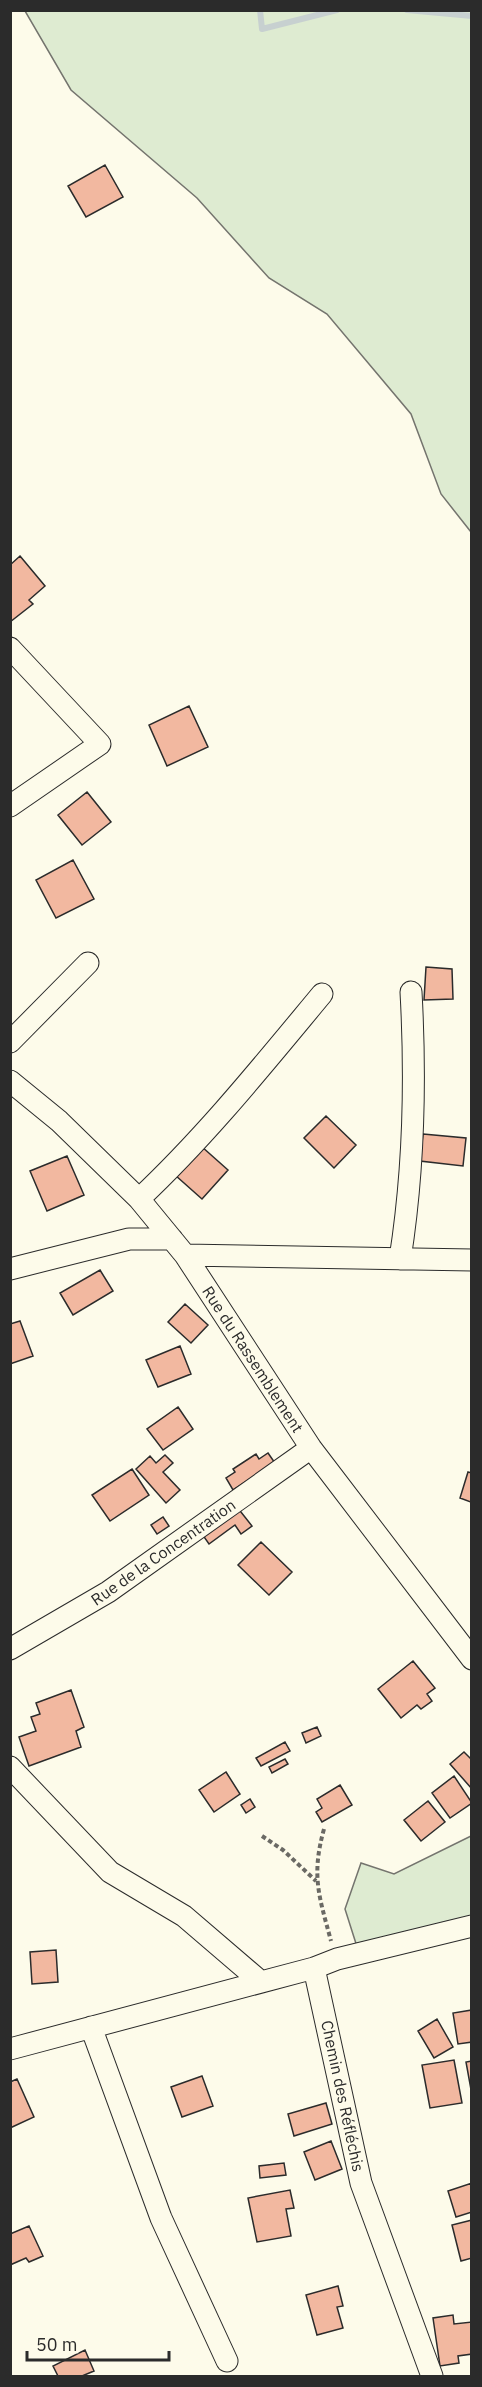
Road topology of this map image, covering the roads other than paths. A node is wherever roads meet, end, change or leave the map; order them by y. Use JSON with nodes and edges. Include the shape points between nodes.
{"nodes":[{"id":1,"x":10,"y":648,"type":"edge"},
{"id":2,"x":10,"y":806,"type":"edge"},
{"id":3,"x":88,"y":963,"type":"dead end"},
{"id":4,"x":411,"y":992,"type":"dead end"},
{"id":5,"x":322,"y":993,"type":"dead end"},
{"id":6,"x":10,"y":1042,"type":"edge"},
{"id":7,"x":10,"y":1081,"type":"edge"},
{"id":8,"x":139,"y":1199,"type":"junction"},
{"id":9,"x":178,"y":1247,"type":"junction"},
{"id":10,"x":400,"y":1259,"type":"junction"},
{"id":11,"x":471,"y":1260,"type":"edge"},
{"id":12,"x":10,"y":1269,"type":"edge"},
{"id":13,"x":311,"y":1449,"type":"junction"},
{"id":14,"x":11,"y":1647,"type":"edge"},
{"id":15,"x":471,"y":1659,"type":"edge"},
{"id":16,"x":10,"y":1767,"type":"edge"},
{"id":17,"x":471,"y":1926,"type":"edge"},
{"id":18,"x":314,"y":1968,"type":"junction"},
{"id":19,"x":261,"y":1982,"type":"junction"},
{"id":20,"x":91,"y":2027,"type":"junction"},
{"id":21,"x":10,"y":2049,"type":"edge"},
{"id":22,"x":227,"y":2361,"type":"dead end"},
{"id":23,"x":432,"y":2376,"type":"edge"}],
"edges":[{"from":1,"to":2,"type":"street","via":[[100,744]]},
{"from":3,"to":6,"type":"street"},
{"from":4,"to":10,"type":"street","via":[[414,1133]]},
{"from":5,"to":8,"type":"street","via":[[187,1154]]},
{"from":7,"to":8,"type":"street","name":"Rue du Rassemblement","via":[[59,1121]]},
{"from":8,"to":9,"type":"street","name":"Rue du Rassemblement"},
{"from":9,"to":10,"type":"street"},
{"from":9,"to":12,"type":"street","via":[[129,1239]]},
{"from":9,"to":13,"type":"street","name":"Rue du Rassemblement"},
{"from":10,"to":11,"type":"street"},
{"from":13,"to":14,"type":"street","name":"Rue de la Concentration","via":[[108,1592]]},
{"from":13,"to":15,"type":"street","name":"Rue du Rassemblement"},
{"from":16,"to":19,"type":"street","via":[[110,1872],[184,1916]]},
{"from":17,"to":18,"type":"street","via":[[336,1959]]},
{"from":18,"to":19,"type":"street"},
{"from":18,"to":23,"type":"street","name":"Chemin des Réfléchis","via":[[362,2182]]},
{"from":19,"to":20,"type":"street"},
{"from":20,"to":21,"type":"street"},
{"from":20,"to":22,"type":"street","via":[[161,2218]]}]}
